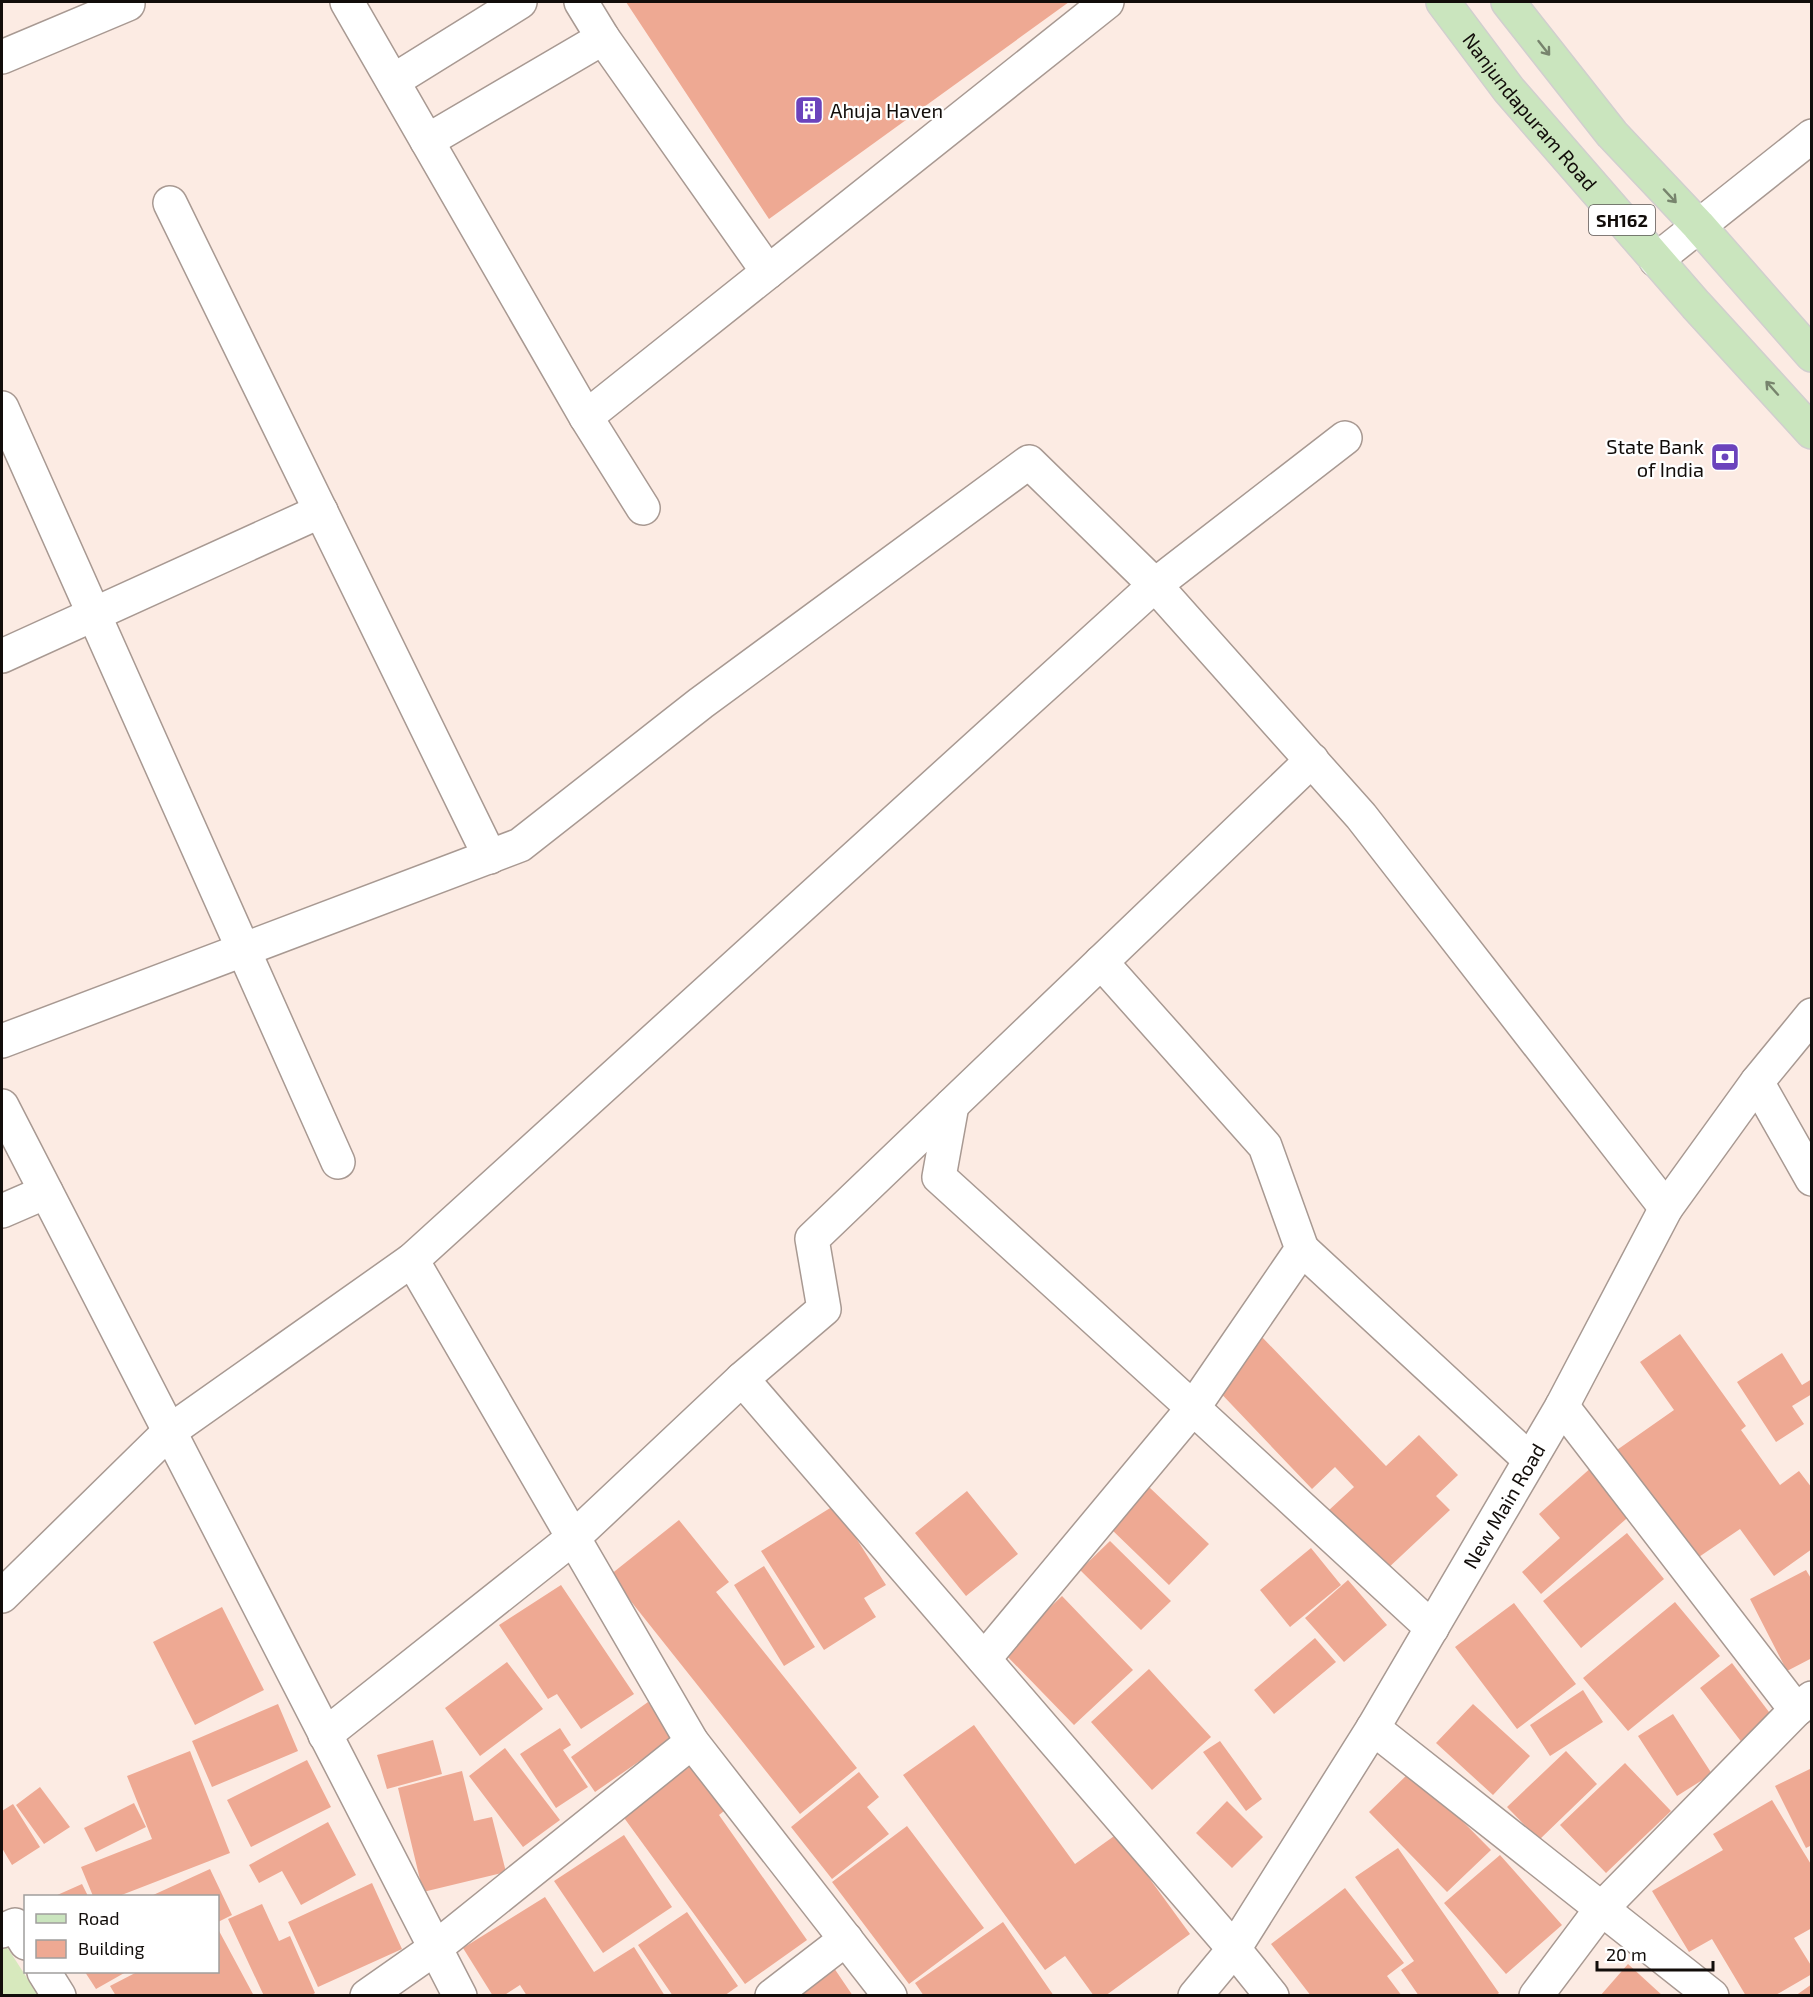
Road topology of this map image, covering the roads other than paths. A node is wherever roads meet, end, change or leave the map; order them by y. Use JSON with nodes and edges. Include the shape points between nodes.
{"nodes":[{"id":1,"x":127,"y":2,"type":"edge"},
{"id":2,"x":348,"y":2,"type":"edge"},
{"id":3,"x":520,"y":2,"type":"edge"},
{"id":4,"x":581,"y":2,"type":"edge"},
{"id":5,"x":1107,"y":2,"type":"edge"},
{"id":6,"x":1443,"y":2,"type":"edge"},
{"id":7,"x":1508,"y":2,"type":"edge"},
{"id":8,"x":603,"y":38,"type":"junction"},
{"id":9,"x":2,"y":57,"type":"edge"},
{"id":10,"x":393,"y":81,"type":"junction"},
{"id":11,"x":1812,"y":136,"type":"edge"},
{"id":12,"x":427,"y":141,"type":"junction"},
{"id":13,"x":170,"y":203,"type":"dead end"},
{"id":14,"x":1698,"y":225,"type":"junction"},
{"id":15,"x":1656,"y":260,"type":"junction"},
{"id":16,"x":768,"y":272,"type":"junction"},
{"id":17,"x":1812,"y":355,"type":"edge"},
{"id":18,"x":2,"y":408,"type":"edge"},
{"id":19,"x":586,"y":417,"type":"junction"},
{"id":20,"x":1812,"y":432,"type":"edge"},
{"id":21,"x":1345,"y":438,"type":"dead end"},
{"id":22,"x":643,"y":508,"type":"dead end"},
{"id":23,"x":321,"y":511,"type":"junction"},
{"id":24,"x":1155,"y":585,"type":"junction"},
{"id":25,"x":94,"y":615,"type":"junction"},
{"id":26,"x":2,"y":656,"type":"edge"},
{"id":27,"x":1312,"y":760,"type":"junction"},
{"id":28,"x":490,"y":857,"type":"junction"},
{"id":29,"x":244,"y":950,"type":"junction"},
{"id":30,"x":1101,"y":962,"type":"junction"},
{"id":31,"x":1812,"y":1016,"type":"edge"},
{"id":32,"x":2,"y":1041,"type":"edge"},
{"id":33,"x":1757,"y":1082,"type":"junction"},
{"id":34,"x":952,"y":1105,"type":"junction"},
{"id":35,"x":2,"y":1106,"type":"edge"},
{"id":36,"x":338,"y":1162,"type":"dead end"},
{"id":37,"x":1812,"y":1179,"type":"edge"},
{"id":38,"x":46,"y":1192,"type":"junction"},
{"id":39,"x":1666,"y":1208,"type":"junction"},
{"id":40,"x":2,"y":1211,"type":"edge"},
{"id":41,"x":1302,"y":1250,"type":"junction"},
{"id":42,"x":412,"y":1260,"type":"junction"},
{"id":43,"x":742,"y":1379,"type":"junction"},
{"id":44,"x":1562,"y":1406,"type":"junction"},
{"id":45,"x":1193,"y":1408,"type":"junction"},
{"id":46,"x":170,"y":1431,"type":"junction"},
{"id":47,"x":1530,"y":1460,"type":"junction"},
{"id":48,"x":573,"y":1538,"type":"junction"},
{"id":49,"x":2,"y":1596,"type":"edge"},
{"id":50,"x":1432,"y":1628,"type":"junction"},
{"id":51,"x":984,"y":1659,"type":"junction"},
{"id":52,"x":1804,"y":1704,"type":"edge"},
{"id":53,"x":1373,"y":1728,"type":"junction"},
{"id":54,"x":325,"y":1735,"type":"junction"},
{"id":55,"x":692,"y":1742,"type":"junction"},
{"id":56,"x":1602,"y":1908,"type":"junction"},
{"id":57,"x":2,"y":1931,"type":"edge"},
{"id":58,"x":24,"y":1940,"type":"edge"},
{"id":59,"x":846,"y":1940,"type":"junction"},
{"id":60,"x":434,"y":1949,"type":"junction"},
{"id":61,"x":1234,"y":1949,"type":"junction"},
{"id":62,"x":45,"y":1973,"type":"edge"},
{"id":63,"x":58,"y":1995,"type":"edge"},
{"id":64,"x":367,"y":1995,"type":"edge"},
{"id":65,"x":460,"y":1995,"type":"edge"},
{"id":66,"x":772,"y":1995,"type":"edge"},
{"id":67,"x":890,"y":1995,"type":"edge"},
{"id":68,"x":1195,"y":1995,"type":"edge"},
{"id":69,"x":1272,"y":1995,"type":"edge"},
{"id":70,"x":1536,"y":1995,"type":"edge"},
{"id":71,"x":1713,"y":1995,"type":"edge"}],
"edges":[{"from":1,"to":9,"type":"street"},
{"from":2,"to":10,"type":"street"},
{"from":3,"to":10,"type":"street"},
{"from":4,"to":8,"type":"street"},
{"from":5,"to":16,"type":"street"},
{"from":6,"to":15,"type":"main road","name":"Nanjundapuram Road","number":"SH162","via":[[1509,90]]},
{"from":7,"to":14,"type":"main road","number":"SH162","one_way":true,"via":[[1612,134]]},
{"from":8,"to":12,"type":"street"},
{"from":8,"to":16,"type":"street"},
{"from":10,"to":12,"type":"street"},
{"from":11,"to":14,"type":"street"},
{"from":12,"to":19,"type":"street"},
{"from":13,"to":23,"type":"street"},
{"from":14,"to":15,"type":"street"},
{"from":14,"to":17,"type":"main road","number":"SH162"},
{"from":20,"to":15,"type":"main road","name":"Nanjundapuram Road","number":"SH162","one_way":true},
{"from":16,"to":19,"type":"street"},
{"from":18,"to":25,"type":"street"},
{"from":19,"to":22,"type":"street"},
{"from":21,"to":24,"type":"street"},
{"from":23,"to":25,"type":"street"},
{"from":23,"to":28,"type":"street"},
{"from":24,"to":27,"type":"street"},
{"from":24,"to":28,"type":"street","via":[[1029,462],[701,703],[520,845]]},
{"from":24,"to":42,"type":"street"},
{"from":25,"to":26,"type":"street"},
{"from":25,"to":29,"type":"street"},
{"from":27,"to":30,"type":"street"},
{"from":27,"to":39,"type":"street","via":[[1361,816]]},
{"from":28,"to":29,"type":"street"},
{"from":29,"to":32,"type":"street"},
{"from":29,"to":36,"type":"street"},
{"from":30,"to":34,"type":"street"},
{"from":30,"to":41,"type":"street","via":[[1265,1146]]},
{"from":31,"to":33,"type":"street","name":"New Main Road"},
{"from":33,"to":37,"type":"street"},
{"from":33,"to":39,"type":"street","name":"New Main Road"},
{"from":34,"to":43,"type":"street","via":[[812,1239],[824,1309]]},
{"from":34,"to":45,"type":"street","via":[[939,1177]]},
{"from":35,"to":38,"type":"street"},
{"from":38,"to":40,"type":"street"},
{"from":38,"to":46,"type":"street"},
{"from":39,"to":44,"type":"street","name":"New Main Road"},
{"from":41,"to":45,"type":"street"},
{"from":41,"to":47,"type":"street"},
{"from":42,"to":46,"type":"street"},
{"from":42,"to":48,"type":"street"},
{"from":43,"to":48,"type":"street"},
{"from":43,"to":51,"type":"street"},
{"from":44,"to":47,"type":"street","name":"New Main Road"},
{"from":44,"to":52,"type":"street"},
{"from":45,"to":50,"type":"street"},
{"from":45,"to":51,"type":"street"},
{"from":46,"to":49,"type":"street"},
{"from":46,"to":54,"type":"street"},
{"from":47,"to":50,"type":"street","name":"New Main Road"},
{"from":48,"to":54,"type":"street"},
{"from":48,"to":55,"type":"street"},
{"from":50,"to":53,"type":"street","name":"New Main Road"},
{"from":51,"to":61,"type":"street"},
{"from":52,"to":56,"type":"street"},
{"from":53,"to":56,"type":"street"},
{"from":53,"to":61,"type":"street","name":"New Main Road"},
{"from":54,"to":60,"type":"street"},
{"from":55,"to":59,"type":"street"},
{"from":55,"to":60,"type":"street"},
{"from":56,"to":70,"type":"street"},
{"from":56,"to":71,"type":"street"},
{"from":57,"to":58,"type":"street","via":[[15,1925]]},
{"from":59,"to":66,"type":"street"},
{"from":59,"to":67,"type":"street"},
{"from":60,"to":64,"type":"street"},
{"from":60,"to":65,"type":"street"},
{"from":61,"to":68,"type":"street","name":"New Main Road"},
{"from":61,"to":69,"type":"street"},
{"from":62,"to":63,"type":"street"}]}
